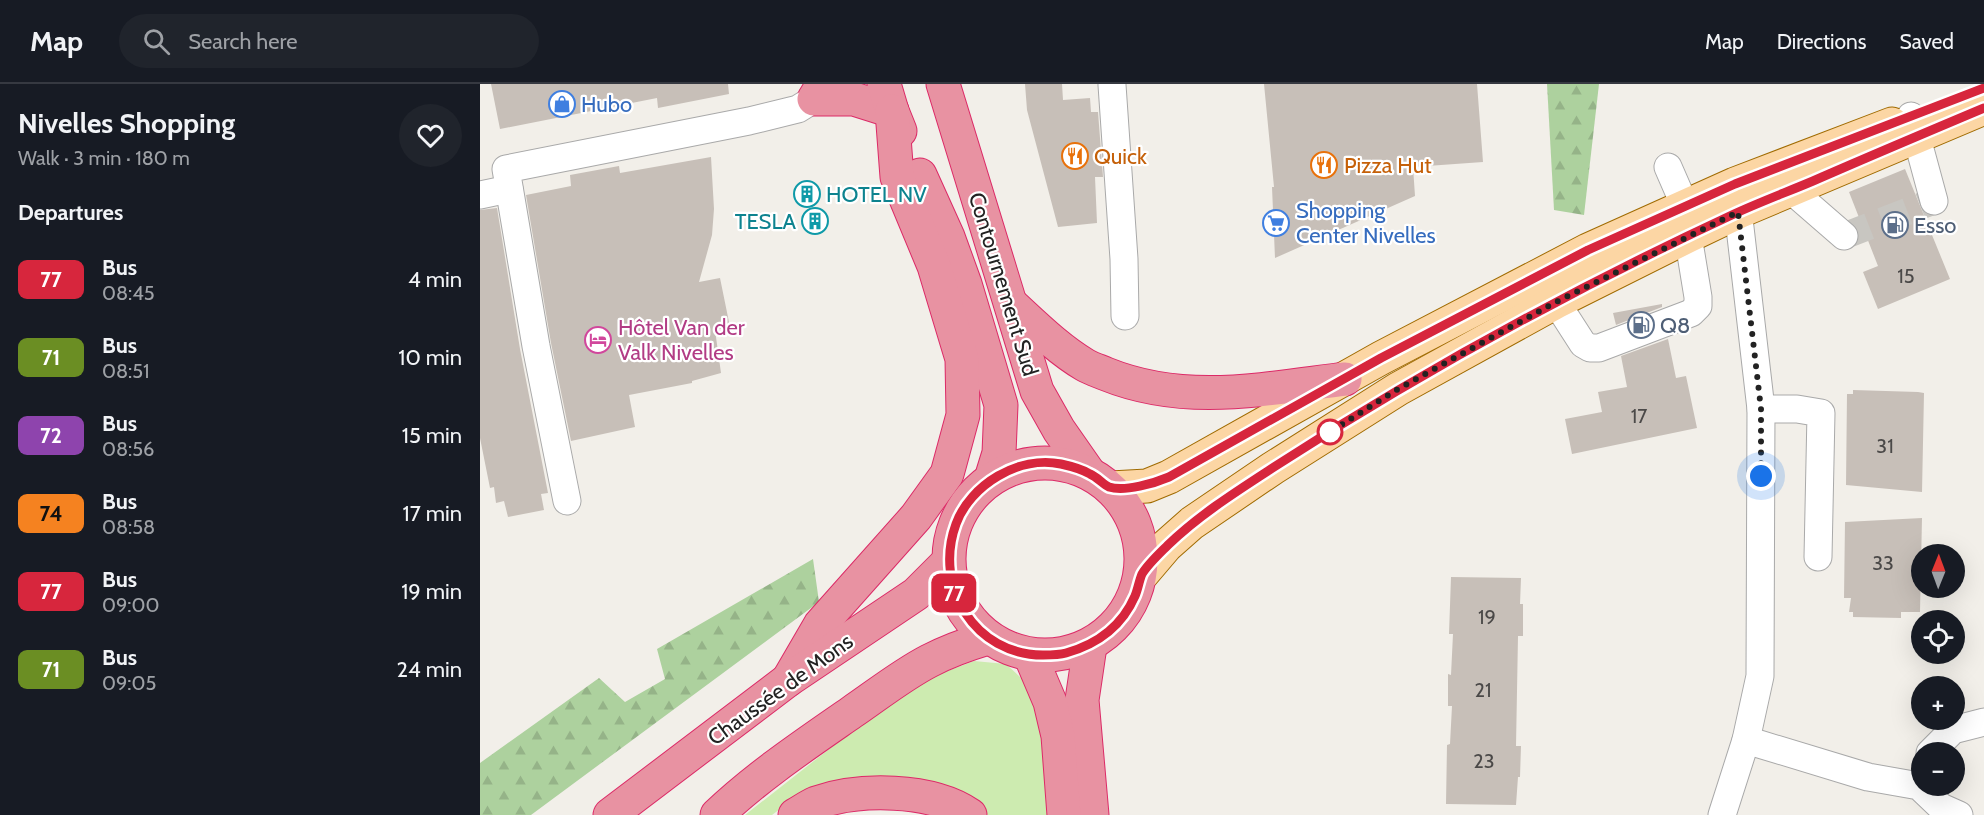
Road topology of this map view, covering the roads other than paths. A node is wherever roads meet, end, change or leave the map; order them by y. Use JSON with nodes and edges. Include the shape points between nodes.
{"nodes":[{"id":1,"x":943,"y":84,"type":"edge"},
{"id":2,"x":1112,"y":86,"type":"dead end"},
{"id":3,"x":1984,"y":88,"type":"edge"},
{"id":4,"x":819,"y":92,"type":"edge"},
{"id":5,"x":888,"y":98,"type":"edge"},
{"id":6,"x":1984,"y":108,"type":"edge"},
{"id":7,"x":1914,"y":126,"type":"junction"},
{"id":8,"x":1668,"y":167,"type":"dead end"},
{"id":9,"x":509,"y":189,"type":"junction"},
{"id":10,"x":1791,"y":190,"type":"junction"},
{"id":11,"x":480,"y":195,"type":"edge"},
{"id":12,"x":1736,"y":198,"type":"junction"},
{"id":13,"x":1934,"y":201,"type":"dead end"},
{"id":14,"x":1687,"y":221,"type":"junction"},
{"id":15,"x":1844,"y":236,"type":"dead end"},
{"id":16,"x":1556,"y":302,"type":"junction"},
{"id":17,"x":1011,"y":303,"type":"junction"},
{"id":18,"x":1125,"y":316,"type":"dead end"},
{"id":19,"x":1345,"y":379,"type":"junction"},
{"id":20,"x":1761,"y":409,"type":"junction"},
{"id":21,"x":991,"y":479,"type":"junction"},
{"id":22,"x":1100,"y":480,"type":"junction"},
{"id":23,"x":567,"y":501,"type":"dead end"},
{"id":24,"x":1818,"y":557,"type":"dead end"},
{"id":25,"x":948,"y":562,"type":"junction"},
{"id":26,"x":1143,"y":573,"type":"junction"},
{"id":27,"x":988,"y":638,"type":"junction"},
{"id":28,"x":1090,"y":645,"type":"junction"},
{"id":29,"x":1030,"y":655,"type":"junction"},
{"id":30,"x":788,"y":680,"type":"junction"},
{"id":31,"x":1984,"y":722,"type":"edge"},
{"id":32,"x":1746,"y":740,"type":"junction"},
{"id":33,"x":1941,"y":742,"type":"edge"},
{"id":34,"x":1911,"y":780,"type":"edge"},
{"id":35,"x":1932,"y":796,"type":"edge"},
{"id":36,"x":610,"y":815,"type":"edge"},
{"id":37,"x":717,"y":815,"type":"edge"},
{"id":38,"x":795,"y":815,"type":"edge"},
{"id":39,"x":970,"y":815,"type":"edge"},
{"id":40,"x":1064,"y":815,"type":"edge"},
{"id":41,"x":1092,"y":815,"type":"edge"},
{"id":42,"x":1722,"y":815,"type":"edge"},
{"id":43,"x":1959,"y":815,"type":"edge"}],
"edges":[{"from":1,"to":17,"type":"highway","name":"Contournement Sud"},
{"from":2,"to":18,"type":"lane"},
{"from":3,"to":7,"type":"main road"},
{"from":4,"to":5,"type":"highway","via":[[854,99]]},
{"from":4,"to":9,"type":"lane","via":[[798,109],[506,169]]},
{"from":5,"to":21,"type":"highway","name":"Contournement Sud","via":[[948,237],[995,380],[1001,417],[999,453]]},
{"from":5,"to":30,"type":"highway","via":[[897,177],[934,266],[962,359],[963,415],[947,474],[916,517],[820,625]]},
{"from":6,"to":7,"type":"main road"},
{"from":7,"to":10,"type":"main road"},
{"from":7,"to":12,"type":"main road"},
{"from":7,"to":13,"type":"lane"},
{"from":8,"to":14,"type":"lane"},
{"from":9,"to":11,"type":"lane"},
{"from":9,"to":23,"type":"lane"},
{"from":10,"to":12,"type":"main road"},
{"from":10,"to":15,"type":"lane"},
{"from":12,"to":14,"type":"main road"},
{"from":12,"to":20,"type":"lane"},
{"from":14,"to":16,"type":"main road","via":[[1613,273]]},
{"from":14,"to":16,"type":"lane","via":[[1698,297],[1698,306],[1691,313],[1590,348],[1583,344]]},
{"from":14,"to":19,"type":"main road","via":[[1610,240]]},
{"from":16,"to":26,"type":"main road","via":[[1398,389],[1273,468],[1192,523]]},
{"from":17,"to":19,"type":"highway","via":[[1085,365],[1156,389],[1203,394]]},
{"from":17,"to":22,"type":"highway","name":"Contournement Sud","via":[[1036,391],[1059,430]]},
{"from":19,"to":22,"type":"main road","via":[[1148,486]]},
{"from":20,"to":24,"type":"lane","via":[[1821,412]]},
{"from":20,"to":32,"type":"lane","via":[[1760,676]]},
{"from":21,"to":22,"type":"highway","via":[[1023,465],[1056,463]]},
{"from":21,"to":25,"type":"highway","via":[[959,515]]},
{"from":22,"to":26,"type":"highway","via":[[1133,518]]},
{"from":25,"to":27,"type":"highway","via":[[953,591],[968,617]]},
{"from":25,"to":30,"type":"highway","name":"Chaussée de Mons","via":[[916,594]]},
{"from":26,"to":28,"type":"highway","via":[[1127,612],[1111,631]]},
{"from":27,"to":29,"type":"highway"},
{"from":27,"to":37,"type":"highway","via":[[927,662],[785,760]]},
{"from":28,"to":29,"type":"highway","via":[[1061,655]]},
{"from":28,"to":41,"type":"highway","via":[[1083,700]]},
{"from":29,"to":40,"type":"highway","via":[[1050,702],[1058,736]]},
{"from":30,"to":36,"type":"highway","name":"Chaussée de Mons"},
{"from":31,"to":33,"type":"lane","via":[[1953,730]]},
{"from":32,"to":34,"type":"lane","via":[[1868,777]]},
{"from":32,"to":42,"type":"lane"},
{"from":35,"to":43,"type":"lane","via":[[1941,807]]},
{"from":38,"to":39,"type":"highway","via":[[814,804],[863,793],[918,795]]}]}
